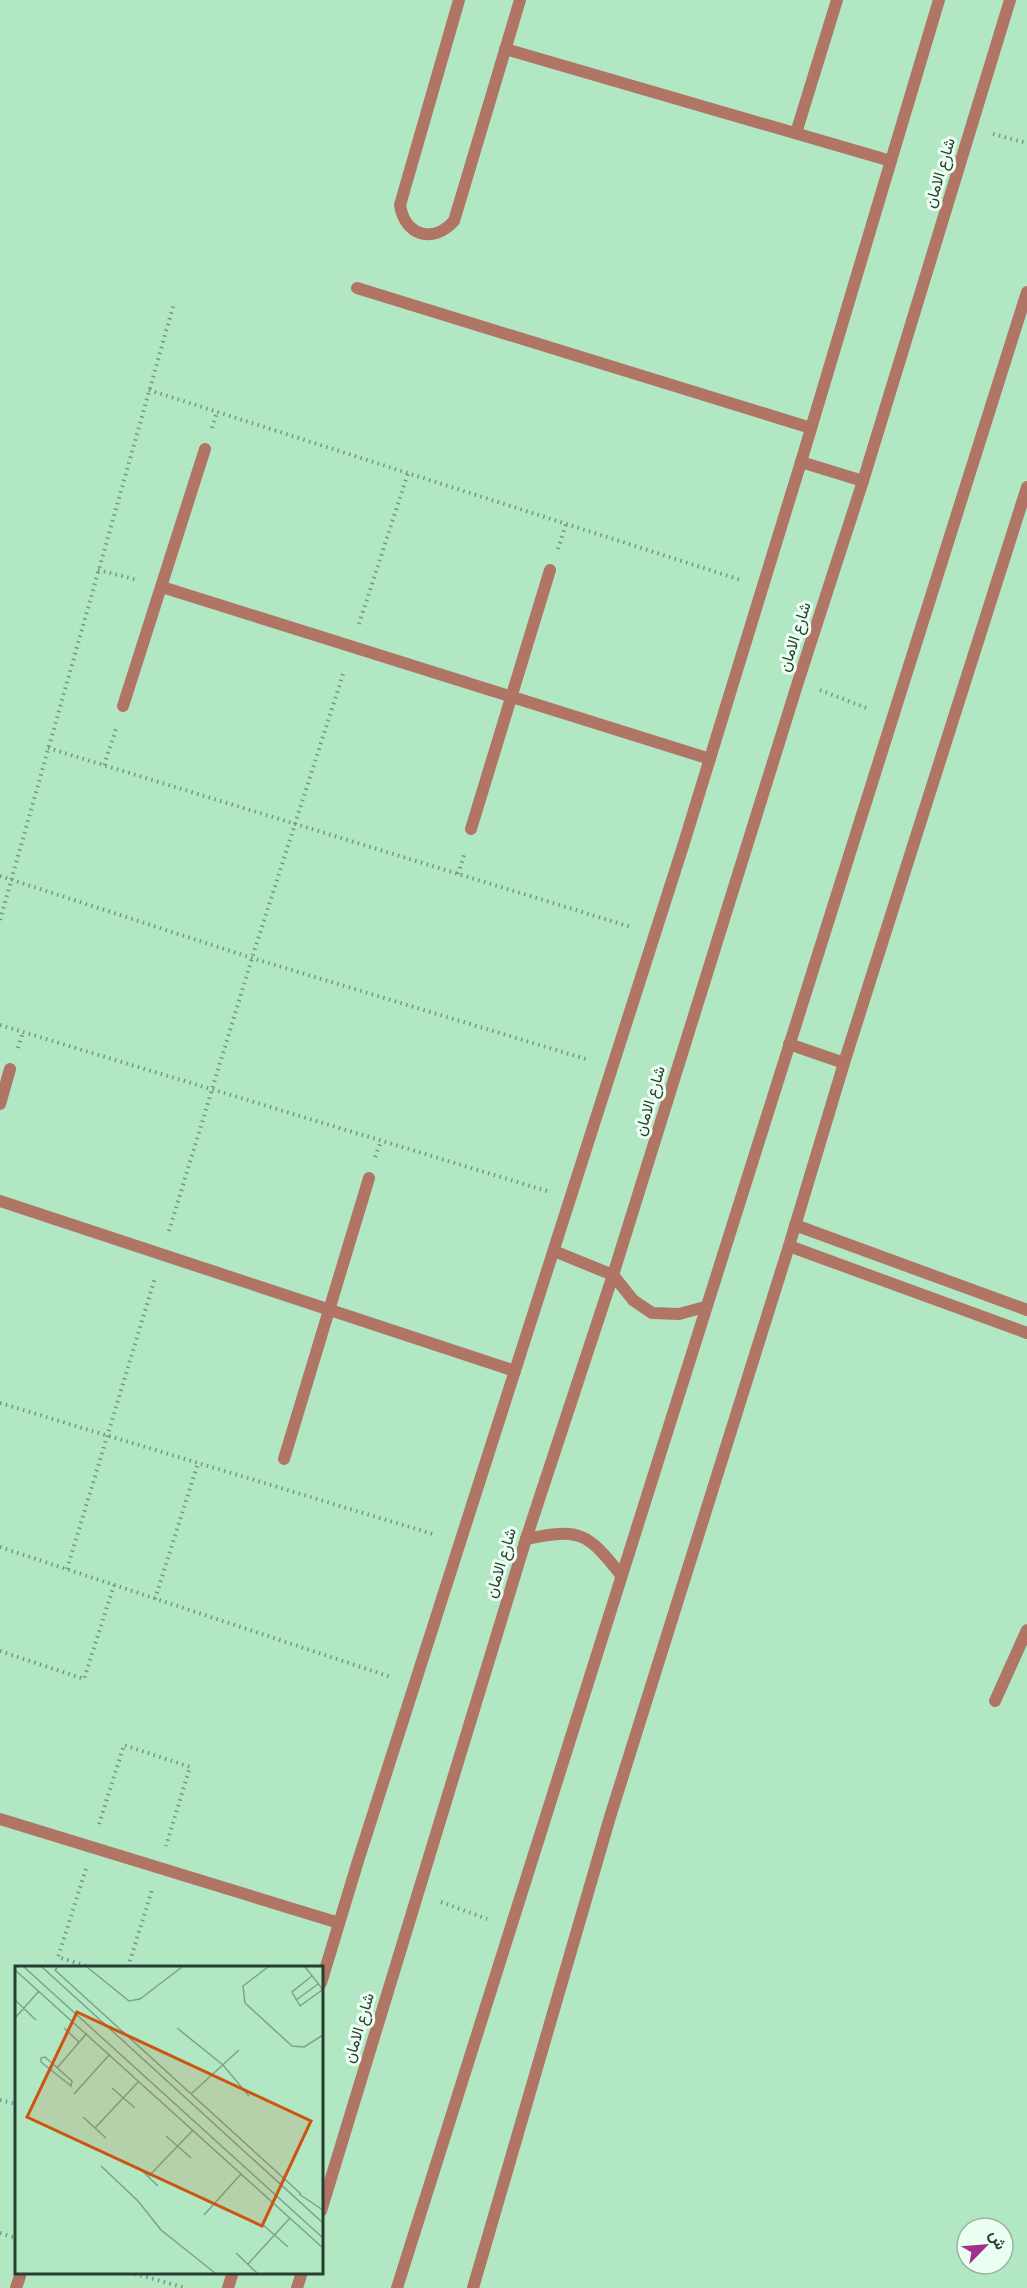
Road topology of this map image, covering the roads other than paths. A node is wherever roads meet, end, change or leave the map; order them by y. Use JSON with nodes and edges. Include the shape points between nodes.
{"nodes":[{"id":1,"x":459,"y":0,"type":"edge"},
{"id":2,"x":520,"y":0,"type":"edge"},
{"id":3,"x":837,"y":0,"type":"edge"},
{"id":4,"x":939,"y":0,"type":"edge"},
{"id":5,"x":1010,"y":0,"type":"edge"},
{"id":6,"x":505,"y":49,"type":"junction"},
{"id":7,"x":796,"y":133,"type":"junction"},
{"id":8,"x":891,"y":161,"type":"junction"},
{"id":9,"x":357,"y":288,"type":"dead end"},
{"id":10,"x":1027,"y":292,"type":"edge"},
{"id":11,"x":811,"y":428,"type":"junction"},
{"id":12,"x":205,"y":449,"type":"dead end"},
{"id":13,"x":801,"y":462,"type":"junction"},
{"id":14,"x":863,"y":480,"type":"junction"},
{"id":15,"x":1027,"y":487,"type":"edge"},
{"id":16,"x":550,"y":570,"type":"dead end"},
{"id":17,"x":162,"y":587,"type":"junction"},
{"id":18,"x":512,"y":697,"type":"junction"},
{"id":19,"x":123,"y":706,"type":"road end"},
{"id":20,"x":710,"y":759,"type":"junction"},
{"id":21,"x":471,"y":830,"type":"dead end"},
{"id":22,"x":789,"y":1044,"type":"junction"},
{"id":23,"x":844,"y":1063,"type":"junction"},
{"id":24,"x":10,"y":1069,"type":"dead end"},
{"id":25,"x":0,"y":1104,"type":"edge"},
{"id":26,"x":369,"y":1178,"type":"dead end"},
{"id":27,"x":0,"y":1202,"type":"edge"},
{"id":28,"x":795,"y":1225,"type":"junction"},
{"id":29,"x":789,"y":1246,"type":"junction"},
{"id":30,"x":554,"y":1251,"type":"junction"},
{"id":31,"x":614,"y":1275,"type":"junction"},
{"id":32,"x":705,"y":1306,"type":"junction"},
{"id":33,"x":329,"y":1310,"type":"junction"},
{"id":34,"x":1027,"y":1310,"type":"edge"},
{"id":35,"x":1027,"y":1333,"type":"edge"},
{"id":36,"x":515,"y":1371,"type":"junction"},
{"id":37,"x":284,"y":1459,"type":"dead end"},
{"id":38,"x":526,"y":1539,"type":"junction"},
{"id":39,"x":621,"y":1575,"type":"junction"},
{"id":40,"x":1027,"y":1630,"type":"edge"},
{"id":41,"x":995,"y":1701,"type":"dead end"},
{"id":42,"x":0,"y":1819,"type":"edge"},
{"id":43,"x":339,"y":1923,"type":"junction"},
{"id":44,"x":322,"y":1980,"type":"edge"},
{"id":45,"x":325,"y":2186,"type":"edge"},
{"id":46,"x":322,"y":2205,"type":"edge"},
{"id":47,"x":232,"y":2273,"type":"edge"},
{"id":48,"x":301,"y":2273,"type":"edge"},
{"id":49,"x":228,"y":2288,"type":"edge"},
{"id":50,"x":297,"y":2288,"type":"edge"},
{"id":51,"x":397,"y":2288,"type":"edge"},
{"id":52,"x":473,"y":2288,"type":"edge"}],
"edges":[{"from":1,"to":6,"type":"street","via":[[400,205],[401,214],[413,230],[435,234],[454,221]]},
{"from":2,"to":6,"type":"street"},
{"from":3,"to":7,"type":"street"},
{"from":4,"to":8,"type":"street"},
{"from":5,"to":14,"type":"street","name":"شارع الامان"},
{"from":6,"to":7,"type":"street"},
{"from":7,"to":8,"type":"street"},
{"from":8,"to":11,"type":"street"},
{"from":9,"to":11,"type":"street"},
{"from":10,"to":22,"type":"street"},
{"from":11,"to":13,"type":"street"},
{"from":12,"to":17,"type":"street"},
{"from":13,"to":14,"type":"street"},
{"from":13,"to":20,"type":"street"},
{"from":14,"to":31,"type":"street","name":"شارع الامان"},
{"from":15,"to":23,"type":"street"},
{"from":16,"to":18,"type":"street"},
{"from":17,"to":18,"type":"street"},
{"from":17,"to":19,"type":"street"},
{"from":18,"to":20,"type":"street"},
{"from":18,"to":21,"type":"street"},
{"from":20,"to":30,"type":"street"},
{"from":22,"to":23,"type":"street"},
{"from":22,"to":32,"type":"street"},
{"from":23,"to":28,"type":"street"},
{"from":24,"to":25,"type":"street"},
{"from":26,"to":33,"type":"street"},
{"from":27,"to":33,"type":"street"},
{"from":28,"to":29,"type":"street"},
{"from":28,"to":34,"type":"street"},
{"from":29,"to":35,"type":"street"},
{"from":29,"to":52,"type":"street","via":[[610,1817]]},
{"from":30,"to":31,"type":"street"},
{"from":30,"to":36,"type":"street"},
{"from":31,"to":32,"type":"street","via":[[633,1300],[652,1313],[679,1314]]},
{"from":31,"to":38,"type":"street","name":"شارع الامان"},
{"from":32,"to":39,"type":"street"},
{"from":33,"to":36,"type":"street"},
{"from":33,"to":37,"type":"street"},
{"from":36,"to":43,"type":"street"},
{"from":38,"to":39,"type":"street","via":[[557,1533],[583,1537],[600,1549]]},
{"from":38,"to":45,"type":"street","name":"شارع الامان"},
{"from":39,"to":51,"type":"street"},
{"from":40,"to":41,"type":"street"},
{"from":42,"to":43,"type":"street"},
{"from":43,"to":44,"type":"street"},
{"from":45,"to":46,"type":"street","name":"شارع الامان"},
{"from":47,"to":49,"type":"street"},
{"from":48,"to":50,"type":"street"}]}
